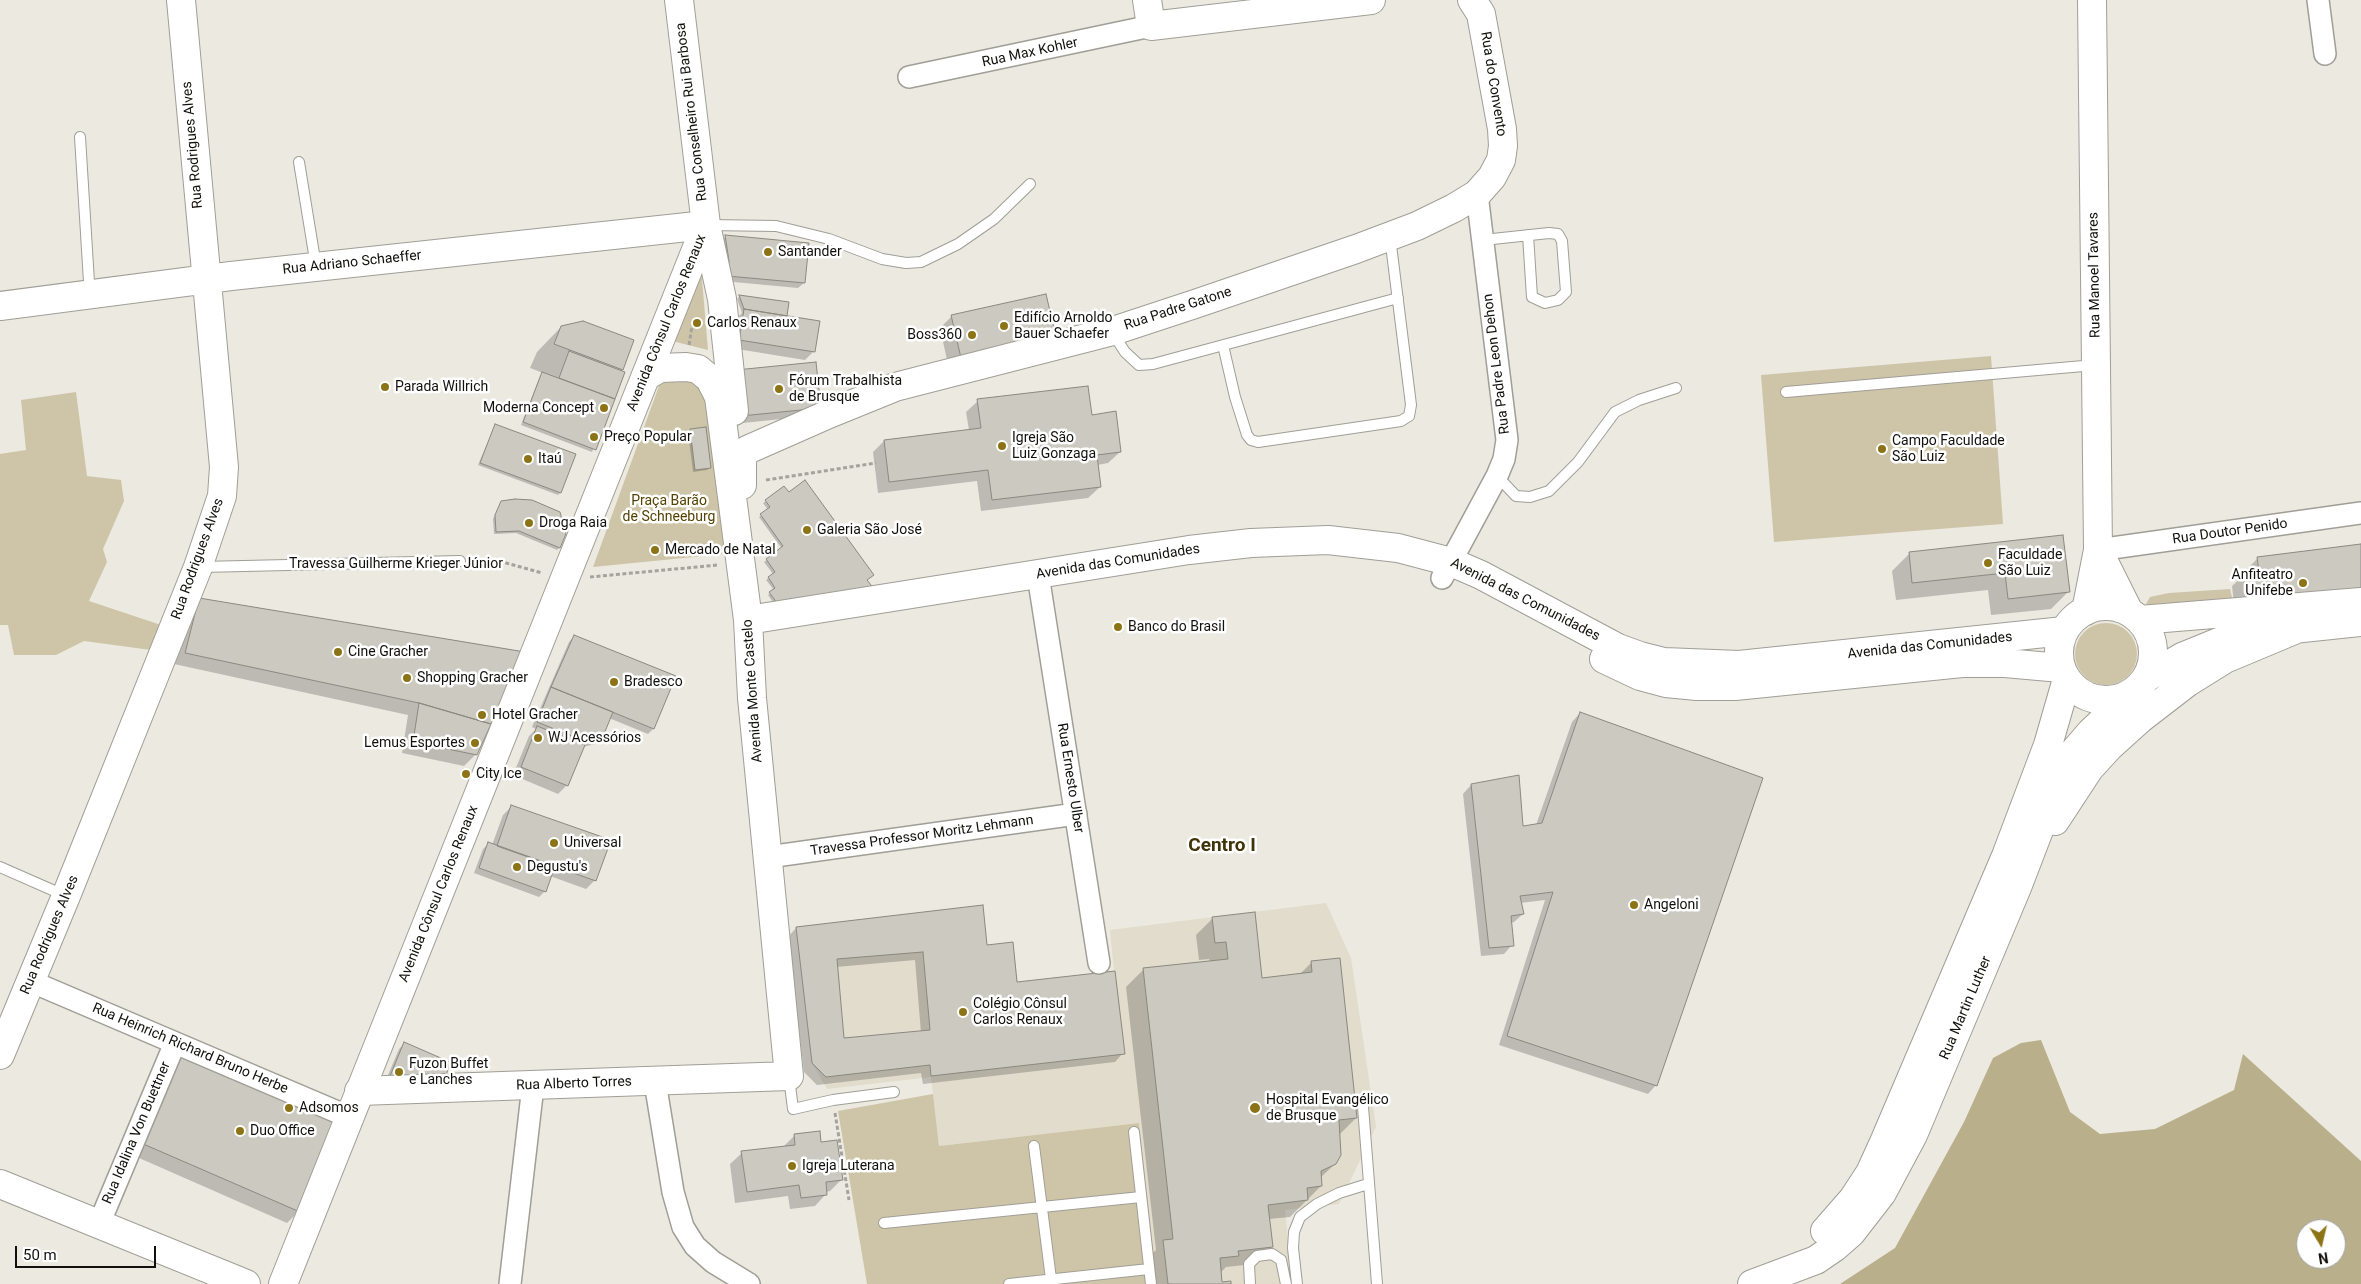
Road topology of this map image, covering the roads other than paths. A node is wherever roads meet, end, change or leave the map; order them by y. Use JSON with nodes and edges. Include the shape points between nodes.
{"nodes":[{"id":1,"x":181,"y":0,"type":"edge"},
{"id":2,"x":679,"y":0,"type":"edge"},
{"id":3,"x":1147,"y":0,"type":"edge"},
{"id":4,"x":1370,"y":0,"type":"edge"},
{"id":5,"x":1472,"y":0,"type":"edge"},
{"id":6,"x":2092,"y":0,"type":"edge"},
{"id":7,"x":2318,"y":0,"type":"edge"},
{"id":8,"x":1292,"y":5,"type":"edge"},
{"id":9,"x":1151,"y":26,"type":"junction"},
{"id":10,"x":2325,"y":54,"type":"dead end"},
{"id":11,"x":909,"y":78,"type":"dead end"},
{"id":12,"x":80,"y":137,"type":"dead end"},
{"id":13,"x":300,"y":162,"type":"dead end"},
{"id":14,"x":1030,"y":184,"type":"dead end"},
{"id":15,"x":1477,"y":194,"type":"junction"},
{"id":16,"x":706,"y":225,"type":"junction"},
{"id":17,"x":1528,"y":235,"type":"junction"},
{"id":18,"x":1390,"y":236,"type":"junction"},
{"id":19,"x":1483,"y":240,"type":"junction"},
{"id":20,"x":316,"y":267,"type":"junction"},
{"id":21,"x":205,"y":280,"type":"junction"},
{"id":22,"x":93,"y":294,"type":"junction"},
{"id":23,"x":1398,"y":298,"type":"junction"},
{"id":24,"x":0,"y":306,"type":"edge"},
{"id":25,"x":1111,"y":331,"type":"junction"},
{"id":26,"x":1222,"y":344,"type":"junction"},
{"id":27,"x":2096,"y":365,"type":"junction"},
{"id":28,"x":646,"y":376,"type":"junction"},
{"id":29,"x":1676,"y":388,"type":"dead end"},
{"id":30,"x":1786,"y":392,"type":"dead end"},
{"id":31,"x":758,"y":444,"type":"junction"},
{"id":32,"x":1497,"y":476,"type":"junction"},
{"id":33,"x":2361,"y":513,"type":"edge"},
{"id":34,"x":2098,"y":550,"type":"junction"},
{"id":35,"x":741,"y":558,"type":"junction"},
{"id":36,"x":460,"y":561,"type":"road end"},
{"id":37,"x":198,"y":567,"type":"junction"},
{"id":38,"x":1446,"y":570,"type":"junction"},
{"id":39,"x":1039,"y":584,"type":"junction"},
{"id":40,"x":2361,"y":602,"type":"edge"},
{"id":41,"x":2086,"y":610,"type":"junction"},
{"id":42,"x":2135,"y":616,"type":"junction"},
{"id":43,"x":2361,"y":622,"type":"edge"},
{"id":44,"x":2299,"y":628,"type":"junction"},
{"id":45,"x":749,"y":629,"type":"junction"},
{"id":46,"x":2064,"y":631,"type":"junction"},
{"id":47,"x":1961,"y":653,"type":"junction"},
{"id":48,"x":2064,"y":674,"type":"junction"},
{"id":49,"x":2141,"y":684,"type":"junction"},
{"id":50,"x":1076,"y":814,"type":"junction"},
{"id":51,"x":768,"y":857,"type":"junction"},
{"id":52,"x":0,"y":867,"type":"edge"},
{"id":53,"x":2018,"y":885,"type":"junction"},
{"id":54,"x":66,"y":896,"type":"junction"},
{"id":55,"x":1099,"y":963,"type":"dead end"},
{"id":56,"x":30,"y":981,"type":"junction"},
{"id":57,"x":175,"y":1043,"type":"junction"},
{"id":58,"x":0,"y":1055,"type":"edge"},
{"id":59,"x":789,"y":1076,"type":"junction"},
{"id":60,"x":654,"y":1082,"type":"junction"},
{"id":61,"x":533,"y":1086,"type":"junction"},
{"id":62,"x":359,"y":1091,"type":"junction"},
{"id":63,"x":894,"y":1092,"type":"dead end"},
{"id":64,"x":1363,"y":1107,"type":"dead end"},
{"id":65,"x":349,"y":1117,"type":"junction"},
{"id":66,"x":1134,"y":1132,"type":"dead end"},
{"id":67,"x":1034,"y":1146,"type":"dead end"},
{"id":68,"x":0,"y":1184,"type":"edge"},
{"id":69,"x":1368,"y":1184,"type":"junction"},
{"id":70,"x":1141,"y":1197,"type":"junction"},
{"id":71,"x":1041,"y":1206,"type":"junction"},
{"id":72,"x":884,"y":1223,"type":"dead end"},
{"id":73,"x":99,"y":1224,"type":"junction"},
{"id":74,"x":1149,"y":1269,"type":"junction"},
{"id":75,"x":1051,"y":1279,"type":"junction"},
{"id":76,"x":246,"y":1284,"type":"edge"},
{"id":77,"x":283,"y":1284,"type":"edge"},
{"id":78,"x":510,"y":1284,"type":"edge"},
{"id":79,"x":749,"y":1284,"type":"edge"},
{"id":80,"x":1008,"y":1284,"type":"edge"},
{"id":81,"x":1151,"y":1284,"type":"edge"},
{"id":82,"x":1250,"y":1284,"type":"edge"},
{"id":83,"x":1286,"y":1284,"type":"edge"},
{"id":84,"x":1297,"y":1284,"type":"edge"},
{"id":85,"x":1377,"y":1284,"type":"edge"},
{"id":86,"x":1752,"y":1284,"type":"edge"}],
"edges":[{"from":1,"to":21,"type":"main road","name":"Rua Rodrigues Alves"},
{"from":2,"to":16,"type":"main road","name":"Rua Conselheiro Rui Barbosa"},
{"from":3,"to":9,"type":"main road"},
{"from":4,"to":8,"type":"main road"},
{"from":5,"to":15,"type":"main road","name":"Rua do Convento","via":[[1482,14],[1503,146],[1501,160],[1492,177]]},
{"from":6,"to":27,"type":"main road","name":"Rua Manoel Tavares"},
{"from":7,"to":10,"type":"street"},
{"from":8,"to":9,"type":"main road"},
{"from":9,"to":11,"type":"street","name":"Rua Max Kohler"},
{"from":12,"to":22,"type":"lane","via":[[89,282]]},
{"from":13,"to":20,"type":"lane"},
{"from":14,"to":16,"type":"lane","via":[[994,219],[958,244],[921,262],[882,259],[829,239],[776,226]]},
{"from":15,"to":18,"type":"main road","name":"Rua Padre Gatone","via":[[1454,208]]},
{"from":15,"to":19,"type":"street","name":"Rua Padre Leon Dehon"},
{"from":16,"to":20,"type":"main road","name":"Rua Adriano Schaeffer"},
{"from":16,"to":28,"type":"main road","name":"Avenida Cônsul Carlos Renaux"},
{"from":16,"to":31,"type":"main road","via":[[722,299],[736,435],[743,442]]},
{"from":17,"to":17,"type":"lane","via":[[1549,232],[1558,234],[1562,241],[1566,292],[1558,300],[1545,303],[1532,297]]},
{"from":17,"to":19,"type":"lane"},
{"from":18,"to":23,"type":"lane"},
{"from":18,"to":25,"type":"main road","name":"Rua Padre Gatone"},
{"from":19,"to":32,"type":"street","name":"Rua Padre Leon Dehon","via":[[1506,440],[1504,459]]},
{"from":20,"to":21,"type":"main road","name":"Rua Adriano Schaeffer"},
{"from":21,"to":22,"type":"main road","name":"Rua Adriano Schaeffer"},
{"from":21,"to":37,"type":"main road","name":"Rua Rodrigues Alves","via":[[224,475],[217,516]]},
{"from":22,"to":24,"type":"main road","name":"Rua Adriano Schaeffer"},
{"from":23,"to":26,"type":"lane"},
{"from":23,"to":26,"type":"lane","via":[[1412,405],[1409,416],[1401,421],[1258,442],[1251,440],[1235,397]]},
{"from":25,"to":26,"type":"lane","via":[[1125,352],[1139,365]]},
{"from":25,"to":31,"type":"main road","name":"Rua Padre Gatone","via":[[895,388]]},
{"from":27,"to":30,"type":"lane"},
{"from":27,"to":34,"type":"main road","name":"Rua Manoel Tavares"},
{"from":28,"to":35,"type":"main road","name":"Avenida Monte Castelo","via":[[660,368],[698,370],[710,379],[720,397]]},
{"from":28,"to":62,"type":"main road","name":"Avenida Cônsul Carlos Renaux"},
{"from":29,"to":32,"type":"lane","via":[[1638,400],[1616,412],[1578,462],[1549,491],[1530,497],[1516,496]]},
{"from":31,"to":35,"type":"main road","via":[[747,450],[742,458],[747,524]]},
{"from":32,"to":38,"type":"street","name":"Rua Padre Leon Dehon"},
{"from":33,"to":34,"type":"street","name":"Rua Doutor Penido"},
{"from":34,"to":41,"type":"main road","name":"Rua Manoel Tavares"},
{"from":34,"to":42,"type":"main road","name":"Rua Manoel Tavares"},
{"from":35,"to":45,"type":"main road","name":"Avenida Monte Castelo"},
{"from":36,"to":37,"type":"lane","name":"Travessa Guilherme Krieger Júnior"},
{"from":37,"to":54,"type":"main road","name":"Rua Rodrigues Alves"},
{"from":38,"to":39,"type":"main road","name":"Avenida das Comunidades","via":[[1389,565],[1327,549],[1216,556]]},
{"from":38,"to":47,"type":"main road","name":"Avenida das Comunidades","via":[[1485,596],[1640,676],[1689,685],[1737,676]]},
{"from":39,"to":45,"type":"main road","name":"Avenida das Comunidades"},
{"from":39,"to":50,"type":"street","name":"Rua Ernesto Ulber"},
{"from":40,"to":42,"type":"main road"},
{"from":41,"to":42,"type":"main road","via":[[2100,606],[2115,607]]},
{"from":41,"to":46,"type":"main road"},
{"from":42,"to":49,"type":"main road","via":[[2149,633],[2154,648],[2153,664]]},
{"from":43,"to":44,"type":"main road"},
{"from":44,"to":49,"type":"main road","via":[[2236,636],[2182,657]]},
{"from":44,"to":53,"type":"main road","via":[[2225,659],[2188,682],[2110,746],[2074,790]]},
{"from":45,"to":51,"type":"main road","name":"Avenida Monte Castelo","via":[[752,698]]},
{"from":46,"to":47,"type":"main road","name":"Avenida das Comunidades"},
{"from":46,"to":48,"type":"main road","via":[[2060,643]]},
{"from":47,"to":48,"type":"main road","name":"Avenida das Comunidades"},
{"from":48,"to":49,"type":"main road","via":[[2077,691],[2091,698],[2115,699]]},
{"from":48,"to":86,"type":"main road","name":"Rua Martin Luther","via":[[2048,745],[2006,856],[1870,1174],[1849,1205],[1820,1236]]},
{"from":49,"to":53,"type":"main road","name":"Rua Martin Luther","via":[[2072,754],[2050,797]]},
{"from":50,"to":51,"type":"street","name":"Travessa Professor Moritz Lehmann"},
{"from":50,"to":55,"type":"street","name":"Rua Ernesto Ulber"},
{"from":51,"to":59,"type":"main road","name":"Avenida Monte Castelo"},
{"from":52,"to":54,"type":"lane"},
{"from":53,"to":86,"type":"main road","name":"Rua Martin Luther","via":[[1913,1135],[1882,1193],[1836,1247],[1816,1260]]},
{"from":54,"to":56,"type":"main road","name":"Rua Rodrigues Alves"},
{"from":56,"to":57,"type":"street","name":"Rua Heinrich Richard Bruno Herbe"},
{"from":56,"to":58,"type":"main road","name":"Rua Rodrigues Alves"},
{"from":57,"to":65,"type":"street","name":"Rua Heinrich Richard Bruno Herbe"},
{"from":57,"to":73,"type":"street","name":"Rua Idalina Von Buettner"},
{"from":59,"to":60,"type":"main road","name":"Rua Alberto Torres"},
{"from":59,"to":63,"type":"lane","via":[[793,1109]]},
{"from":60,"to":61,"type":"main road","name":"Rua Alberto Torres"},
{"from":60,"to":79,"type":"street","via":[[672,1192],[683,1227],[713,1262]]},
{"from":61,"to":62,"type":"main road","name":"Rua Alberto Torres"},
{"from":61,"to":78,"type":"street"},
{"from":62,"to":65,"type":"main road","name":"Avenida Cônsul Carlos Renaux"},
{"from":64,"to":69,"type":"lane"},
{"from":65,"to":77,"type":"main road","name":"Avenida Cônsul Carlos Renaux"},
{"from":66,"to":70,"type":"lane"},
{"from":67,"to":71,"type":"lane"},
{"from":68,"to":73,"type":"main road"},
{"from":69,"to":84,"type":"lane","via":[[1339,1193],[1300,1217],[1294,1232],[1293,1248]]},
{"from":69,"to":85,"type":"lane"},
{"from":70,"to":71,"type":"lane"},
{"from":70,"to":74,"type":"lane"},
{"from":71,"to":72,"type":"lane"},
{"from":71,"to":75,"type":"lane"},
{"from":73,"to":76,"type":"main road"},
{"from":74,"to":75,"type":"lane"},
{"from":74,"to":81,"type":"lane"},
{"from":75,"to":80,"type":"lane"},
{"from":82,"to":83,"type":"lane","via":[[1249,1264],[1257,1256],[1272,1254],[1281,1260]]}]}
